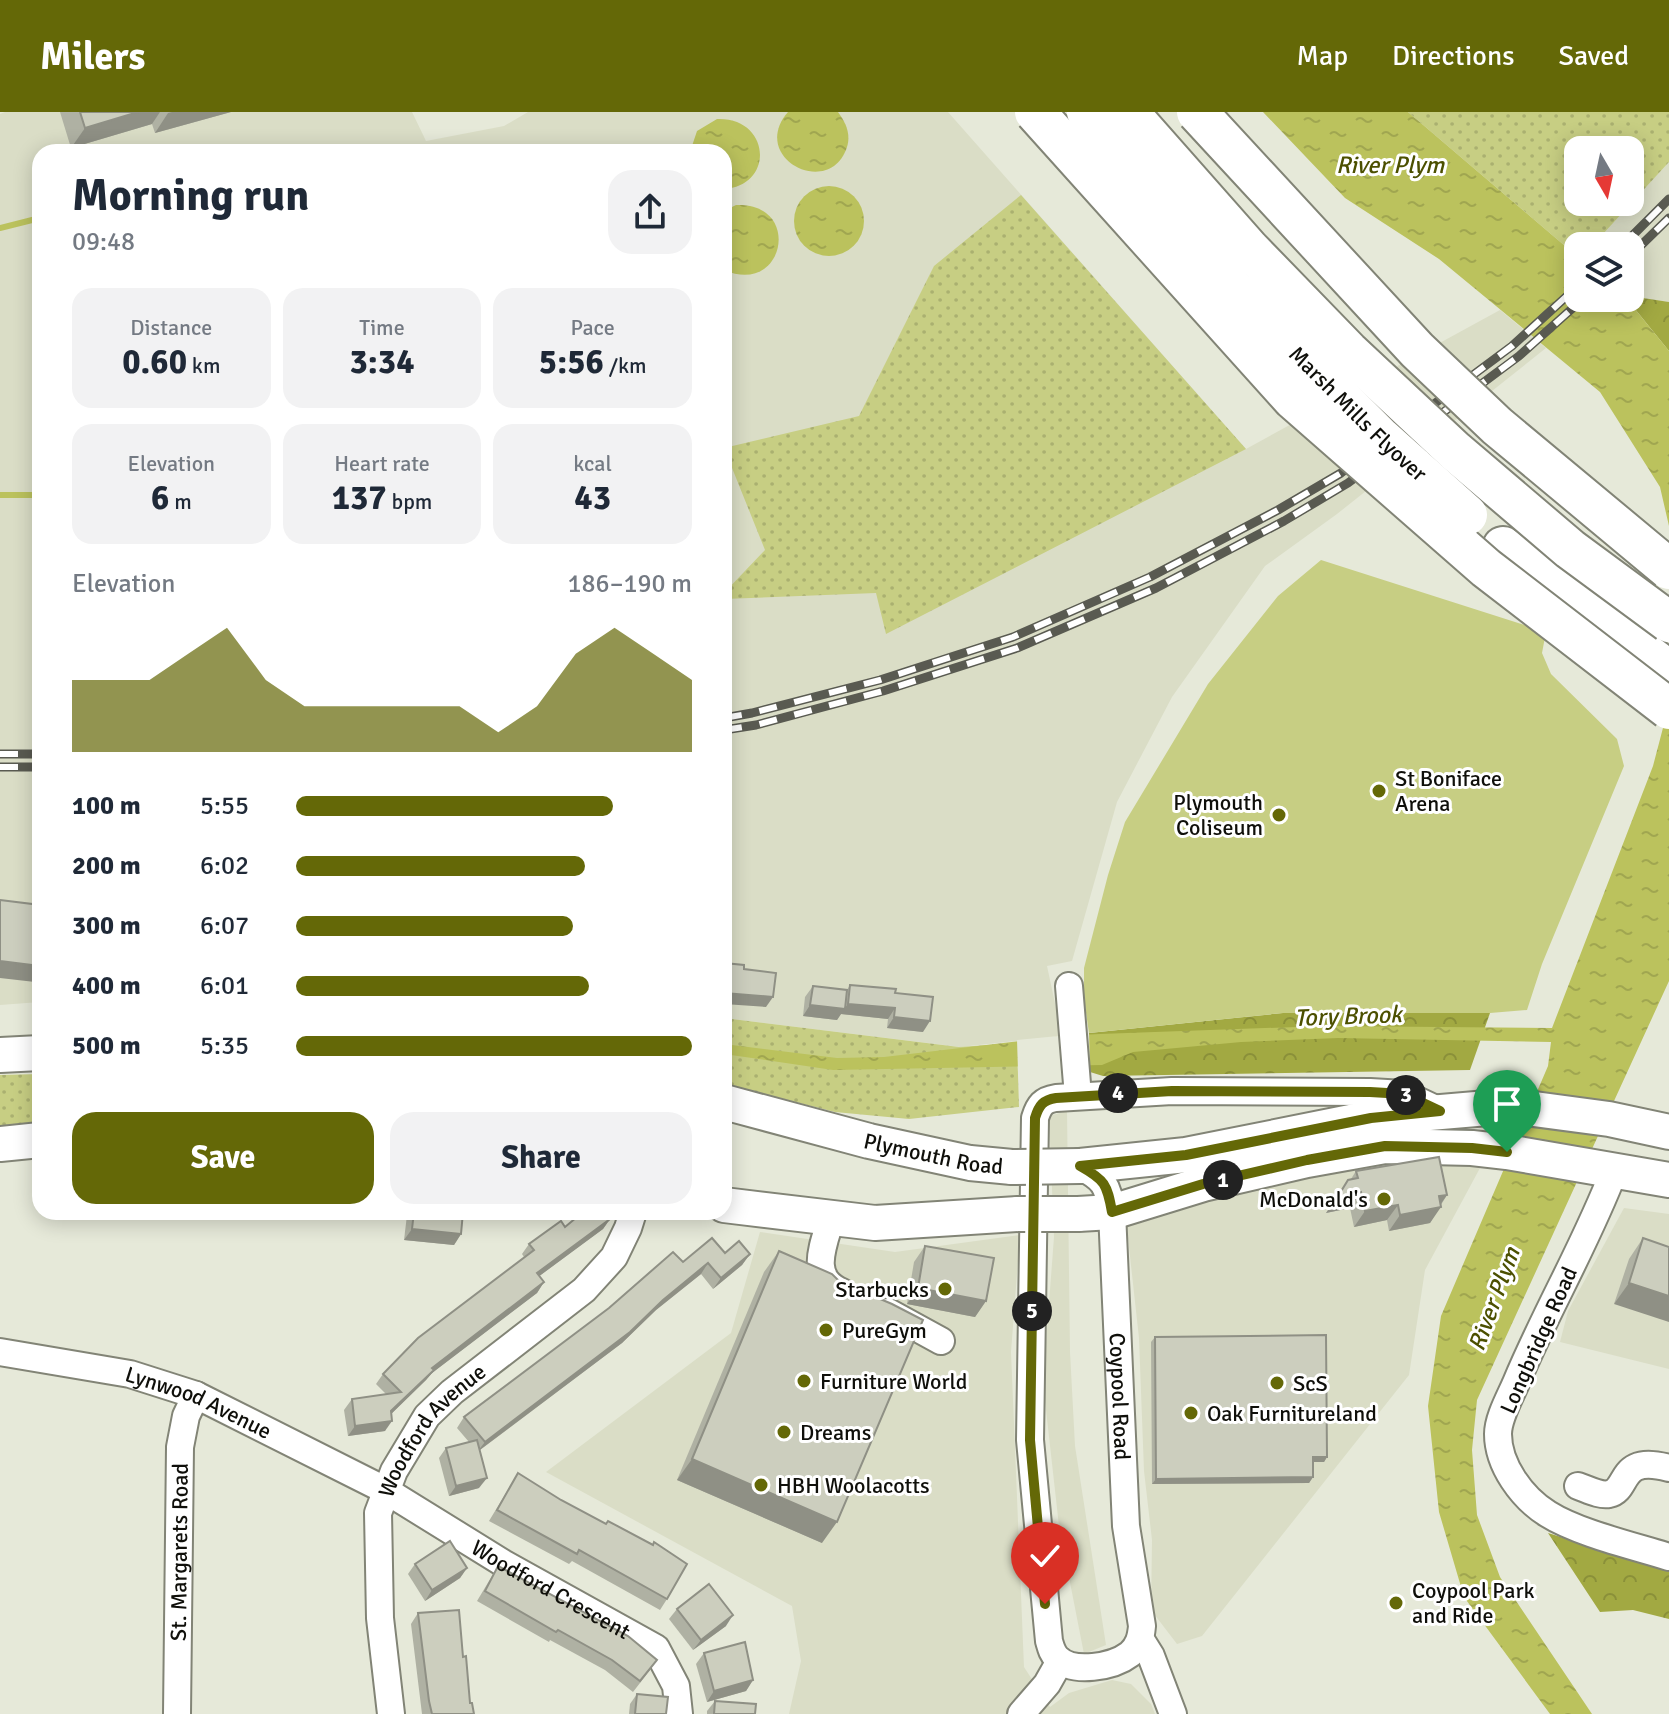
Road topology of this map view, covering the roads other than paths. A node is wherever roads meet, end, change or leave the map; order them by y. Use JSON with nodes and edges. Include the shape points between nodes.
{"nodes":[{"id":1,"x":1035,"y":112,"type":"edge"},
{"id":2,"x":1087,"y":112,"type":"edge"},
{"id":3,"x":1128,"y":112,"type":"edge"},
{"id":4,"x":1197,"y":112,"type":"edge"},
{"id":5,"x":1669,"y":569,"type":"edge"},
{"id":6,"x":1669,"y":622,"type":"edge"},
{"id":7,"x":1669,"y":671,"type":"edge"},
{"id":8,"x":1669,"y":709,"type":"edge"},
{"id":9,"x":1069,"y":986,"type":"dead end"},
{"id":10,"x":32,"y":1053,"type":"edge"},
{"id":11,"x":0,"y":1055,"type":"edge"},
{"id":12,"x":1078,"y":1084,"type":"junction"},
{"id":13,"x":732,"y":1108,"type":"edge"},
{"id":14,"x":1440,"y":1111,"type":"junction"},
{"id":15,"x":1669,"y":1132,"type":"edge"},
{"id":16,"x":32,"y":1141,"type":"edge"},
{"id":17,"x":0,"y":1144,"type":"edge"},
{"id":18,"x":1080,"y":1166,"type":"junction"},
{"id":19,"x":1601,"y":1168,"type":"junction"},
{"id":20,"x":1669,"y":1180,"type":"edge"},
{"id":21,"x":732,"y":1206,"type":"edge"},
{"id":22,"x":1112,"y":1212,"type":"junction"},
{"id":23,"x":831,"y":1219,"type":"junction"},
{"id":24,"x":630,"y":1220,"type":"edge"},
{"id":25,"x":941,"y":1341,"type":"dead end"},
{"id":26,"x":0,"y":1352,"type":"edge"},
{"id":27,"x":196,"y":1395,"type":"junction"},
{"id":28,"x":1669,"y":1468,"type":"edge"},
{"id":29,"x":1578,"y":1486,"type":"dead end"},
{"id":30,"x":385,"y":1490,"type":"junction"},
{"id":31,"x":1669,"y":1557,"type":"edge"},
{"id":32,"x":1141,"y":1640,"type":"junction"},
{"id":33,"x":1060,"y":1661,"type":"junction"},
{"id":34,"x":1022,"y":1712,"type":"edge"},
{"id":35,"x":177,"y":1714,"type":"edge"},
{"id":36,"x":391,"y":1714,"type":"edge"},
{"id":37,"x":679,"y":1714,"type":"edge"},
{"id":38,"x":1173,"y":1714,"type":"edge"}],
"edges":[{"from":1,"to":8,"type":"highway","bridge":true,"via":[[1293,399],[1486,568]]},
{"from":2,"to":7,"type":"highway","name":"Marsh Mills Flyover","bridge":true,"via":[[1232,288],[1381,438],[1503,547]]},
{"from":3,"to":6,"type":"highway","name":"Marsh Mills Flyover","bridge":true,"via":[[1348,351],[1570,549]]},
{"from":4,"to":5,"type":"highway","bridge":true,"via":[[1417,350],[1497,426]]},
{"from":9,"to":12,"type":"street"},
{"from":10,"to":11,"type":"main road"},
{"from":12,"to":14,"type":"street","via":[[1404,1094]]},
{"from":12,"to":33,"type":"street","via":[[1038,1106],[1035,1118],[1030,1440],[1049,1641]]},
{"from":13,"to":18,"type":"main road","name":"Plymouth Road","bridge":true,"via":[[970,1163]]},
{"from":14,"to":15,"type":"main road","name":"Plymouth Road","via":[[1511,1106]]},
{"from":14,"to":18,"type":"main road","name":"Plymouth Road","via":[[1371,1118],[1186,1155]]},
{"from":16,"to":17,"type":"main road"},
{"from":18,"to":22,"type":"street","name":"Coypool Road","via":[[1108,1188]]},
{"from":19,"to":20,"type":"main road"},
{"from":19,"to":22,"type":"main road","via":[[1472,1148],[1385,1146],[1203,1184]]},
{"from":19,"to":31,"type":"street","name":"Longbridge Road","via":[[1601,1207],[1536,1335],[1497,1431],[1500,1453],[1513,1482],[1548,1514]]},
{"from":21,"to":23,"type":"main road"},
{"from":22,"to":23,"type":"main road","bridge":true,"via":[[875,1223]]},
{"from":22,"to":32,"type":"street","name":"Coypool Road","via":[[1126,1526]]},
{"from":23,"to":25,"type":"street","via":[[820,1256],[821,1273],[832,1288]]},
{"from":24,"to":30,"type":"street","name":"Woodford Avenue","via":[[614,1257],[584,1290],[427,1416]]},
{"from":26,"to":27,"type":"street","name":"Lynwood Avenue","via":[[130,1374]]},
{"from":27,"to":30,"type":"street","name":"Lynwood Avenue"},
{"from":27,"to":35,"type":"street","name":"St. Margarets Road","via":[[180,1447]]},
{"from":28,"to":29,"type":"street","via":[[1635,1467],[1611,1494]]},
{"from":30,"to":36,"type":"street","name":"Woodford Avenue","via":[[378,1513],[380,1618]]},
{"from":30,"to":37,"type":"street","name":"Woodford Crescent","via":[[656,1648],[676,1686]]},
{"from":32,"to":33,"type":"street","via":[[1132,1653],[1113,1662],[1076,1667]]},
{"from":32,"to":38,"type":"street","name":"Coypool Road"},
{"from":33,"to":34,"type":"street"}]}
